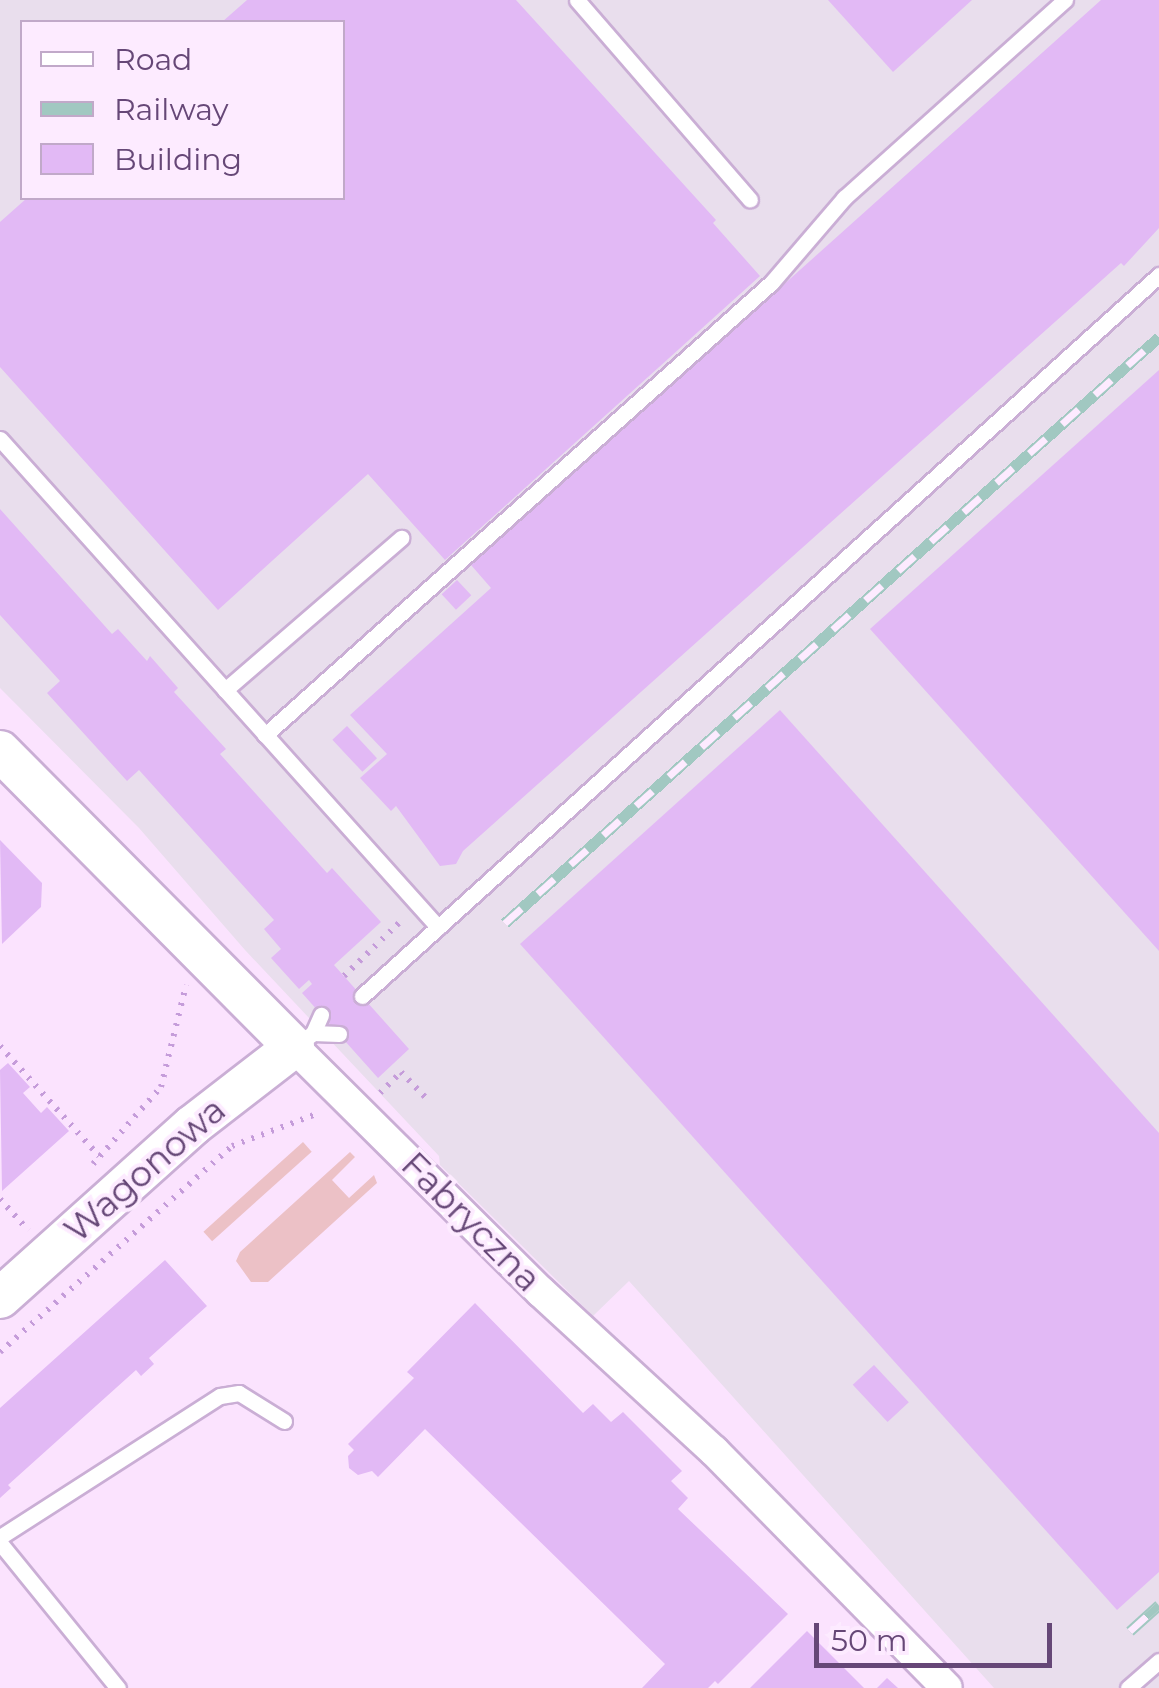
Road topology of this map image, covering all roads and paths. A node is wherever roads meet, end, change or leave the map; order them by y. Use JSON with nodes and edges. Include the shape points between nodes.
{"nodes":[{"id":1,"x":577,"y":0,"type":"edge"},
{"id":2,"x":1064,"y":0,"type":"edge"},
{"id":3,"x":750,"y":200,"type":"dead end"},
{"id":4,"x":1159,"y":275,"type":"edge"},
{"id":5,"x":0,"y":439,"type":"edge"},
{"id":6,"x":401,"y":538,"type":"dead end"},
{"id":7,"x":225,"y":690,"type":"junction"},
{"id":8,"x":265,"y":735,"type":"junction"},
{"id":9,"x":0,"y":751,"type":"edge"},
{"id":10,"x":418,"y":905,"type":"junction"},
{"id":11,"x":438,"y":928,"type":"junction"},
{"id":12,"x":180,"y":975,"type":"dead end"},
{"id":13,"x":344,"y":976,"type":"dead end"},
{"id":14,"x":362,"y":996,"type":"dead end"},
{"id":15,"x":321,"y":1015,"type":"dead end"},
{"id":16,"x":339,"y":1034,"type":"dead end"},
{"id":17,"x":304,"y":1040,"type":"junction"},
{"id":18,"x":0,"y":1046,"type":"edge"},
{"id":19,"x":428,"y":1100,"type":"dead end"},
{"id":20,"x":322,"y":1112,"type":"dead end"},
{"id":21,"x":365,"y":1116,"type":"junction"},
{"id":22,"x":99,"y":1156,"type":"junction"},
{"id":23,"x":90,"y":1168,"type":"dead end"},
{"id":24,"x":0,"y":1199,"type":"edge"},
{"id":25,"x":42,"y":1225,"type":"dead end"},
{"id":26,"x":32,"y":1234,"type":"junction"},
{"id":27,"x":22,"y":1244,"type":"dead end"},
{"id":28,"x":0,"y":1298,"type":"edge"},
{"id":29,"x":0,"y":1352,"type":"edge"},
{"id":30,"x":284,"y":1420,"type":"dead end"},
{"id":31,"x":0,"y":1540,"type":"edge"},
{"id":32,"x":1159,"y":1661,"type":"edge"},
{"id":33,"x":118,"y":1688,"type":"edge"},
{"id":34,"x":946,"y":1688,"type":"edge"},
{"id":35,"x":1128,"y":1688,"type":"edge"}],
"edges":[{"from":1,"to":3,"type":"lane"},
{"from":2,"to":8,"type":"lane","via":[[844,198],[772,282]]},
{"from":4,"to":11,"type":"lane"},
{"from":5,"to":7,"type":"lane"},
{"from":6,"to":7,"type":"lane"},
{"from":7,"to":8,"type":"lane"},
{"from":8,"to":10,"type":"lane"},
{"from":9,"to":17,"type":"street","name":"Fabryczna"},
{"from":10,"to":11,"type":"lane"},
{"from":10,"to":13,"type":"path"},
{"from":11,"to":14,"type":"lane"},
{"from":12,"to":22,"type":"path","via":[[186,984],[160,1087]]},
{"from":15,"to":17,"type":"lane"},
{"from":16,"to":17,"type":"lane"},
{"from":17,"to":21,"type":"street","name":"Fabryczna"},
{"from":17,"to":28,"type":"street","name":"Wagonowa","via":[[193,1125]]},
{"from":18,"to":22,"type":"path"},
{"from":19,"to":21,"type":"path","via":[[400,1072]]},
{"from":20,"to":29,"type":"path","via":[[232,1146]]},
{"from":21,"to":34,"type":"street","name":"Fabryczna","via":[[541,1292],[714,1450]]},
{"from":22,"to":23,"type":"path"},
{"from":24,"to":26,"type":"path"},
{"from":25,"to":26,"type":"path"},
{"from":26,"to":27,"type":"path"},
{"from":30,"to":31,"type":"lane","via":[[239,1393],[220,1396]]},
{"from":31,"to":33,"type":"lane"},
{"from":32,"to":35,"type":"lane"}]}
